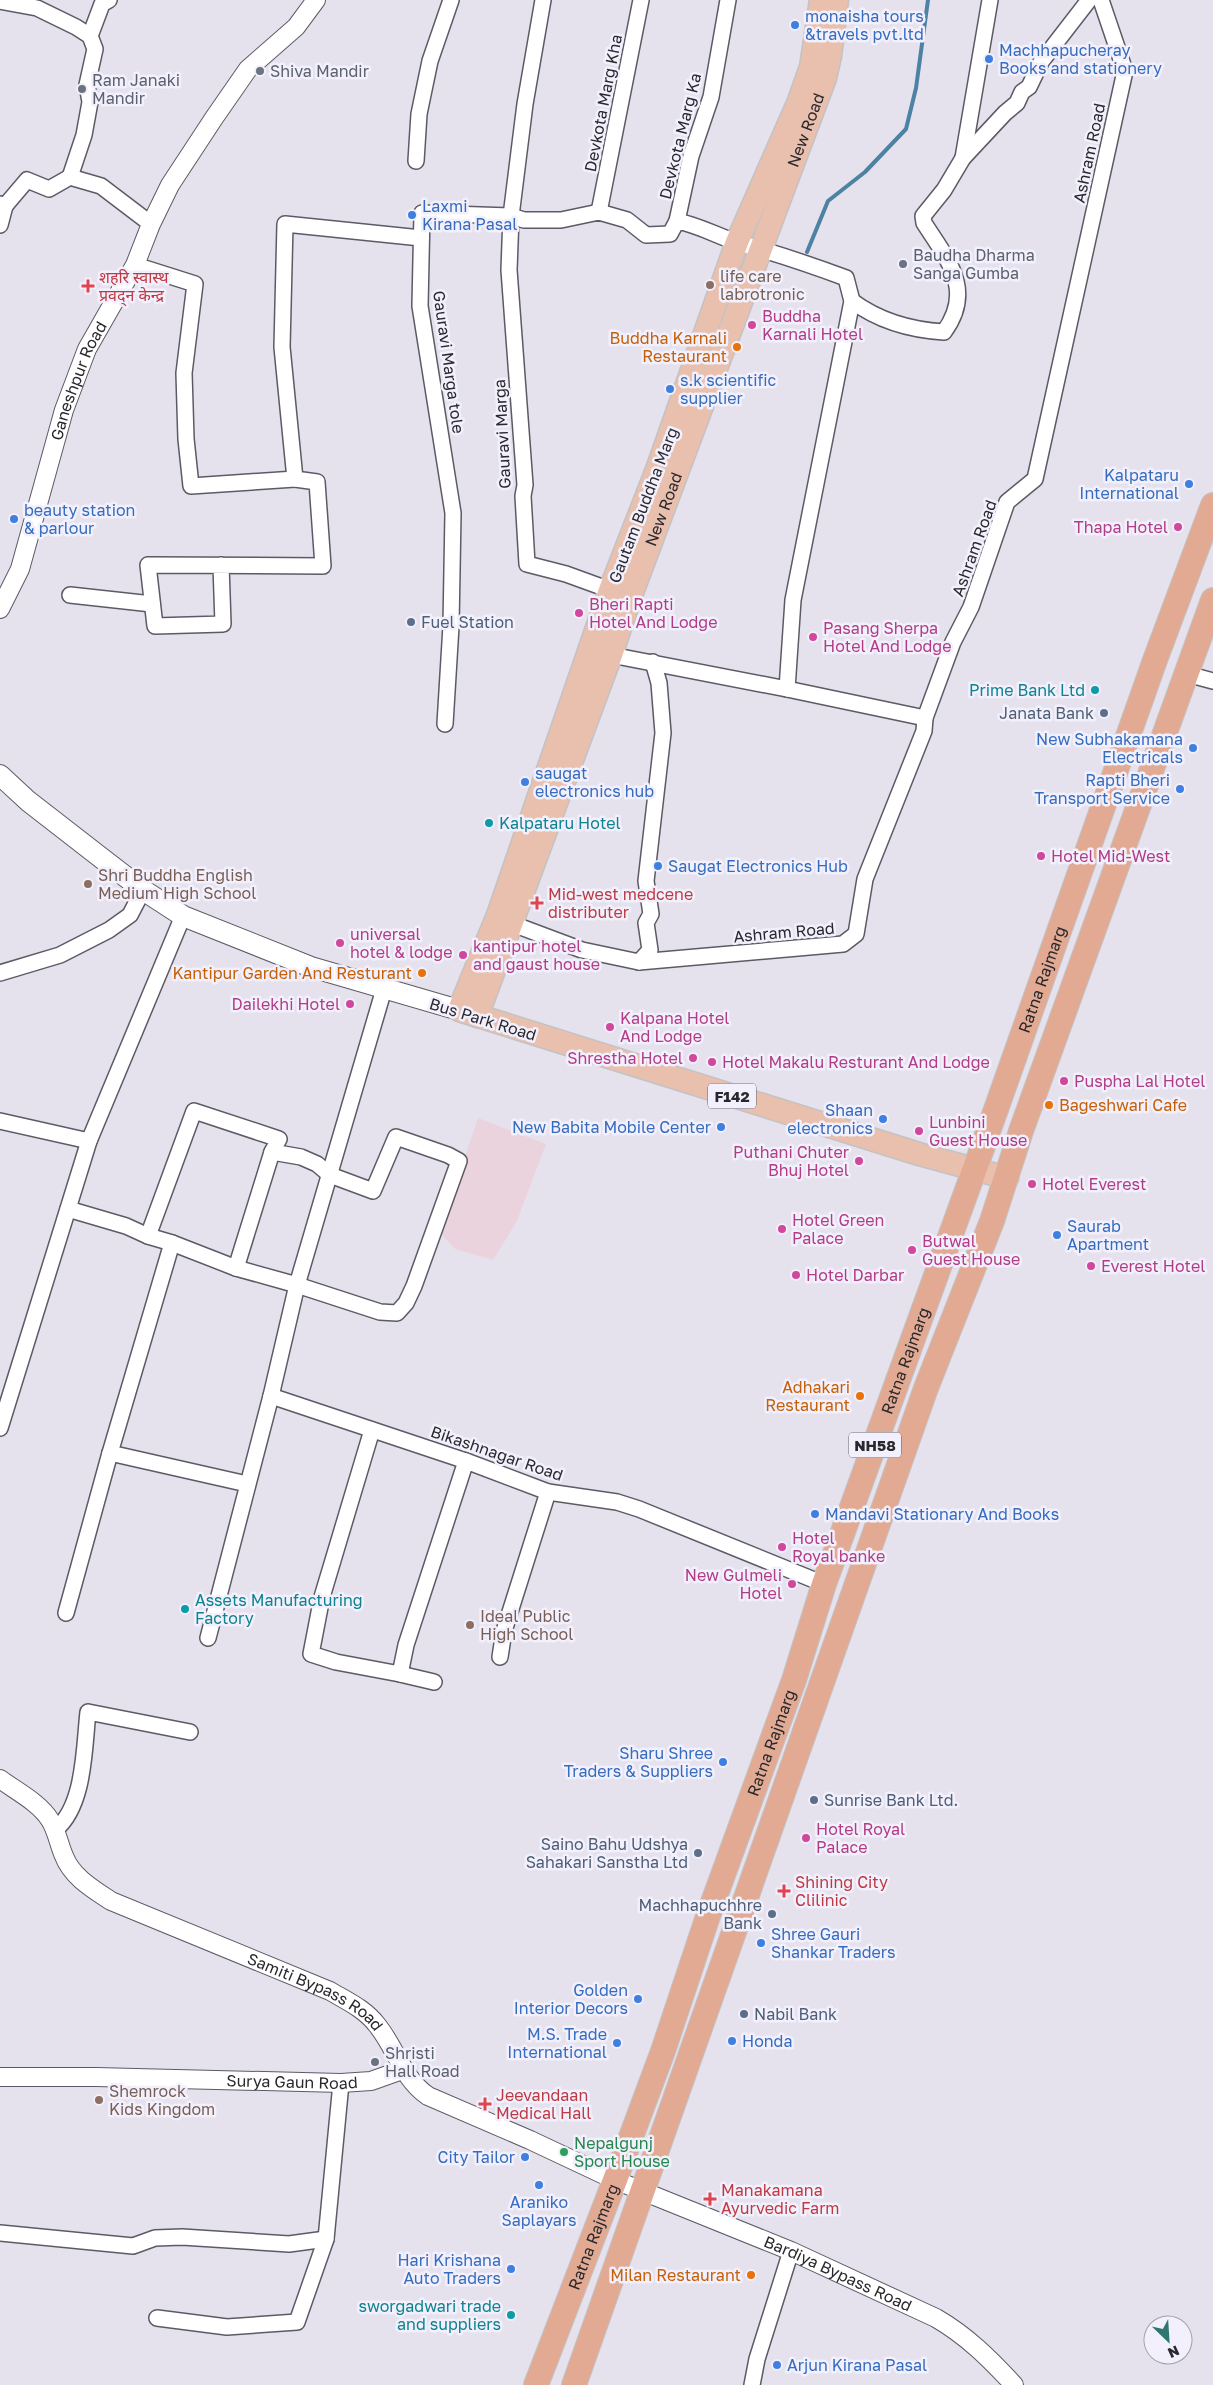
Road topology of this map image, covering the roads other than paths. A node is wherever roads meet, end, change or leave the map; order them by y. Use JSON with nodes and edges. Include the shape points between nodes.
{"nodes":[{"id":1,"x":109,"y":0,"type":"edge"},
{"id":2,"x":316,"y":0,"type":"edge"},
{"id":3,"x":451,"y":0,"type":"edge"},
{"id":4,"x":543,"y":0,"type":"edge"},
{"id":5,"x":641,"y":0,"type":"edge"},
{"id":6,"x":728,"y":0,"type":"edge"},
{"id":7,"x":821,"y":0,"type":"edge"},
{"id":8,"x":837,"y":0,"type":"edge"},
{"id":9,"x":990,"y":0,"type":"edge"},
{"id":10,"x":1089,"y":0,"type":"edge"},
{"id":11,"x":1101,"y":0,"type":"edge"},
{"id":12,"x":0,"y":2,"type":"edge"},
{"id":13,"x":90,"y":36,"type":"junction"},
{"id":14,"x":963,"y":158,"type":"junction"},
{"id":15,"x":416,"y":161,"type":"dead end"},
{"id":16,"x":70,"y":177,"type":"junction"},
{"id":17,"x":2,"y":205,"type":"edge"},
{"id":18,"x":599,"y":212,"type":"junction"},
{"id":19,"x":511,"y":216,"type":"junction"},
{"id":20,"x":677,"y":221,"type":"junction"},
{"id":21,"x":151,"y":224,"type":"junction"},
{"id":22,"x":0,"y":225,"type":"edge"},
{"id":23,"x":421,"y":238,"type":"junction"},
{"id":24,"x":737,"y":242,"type":"junction"},
{"id":25,"x":762,"y":248,"type":"junction"},
{"id":26,"x":135,"y":265,"type":"junction"},
{"id":27,"x":852,"y":301,"type":"junction"},
{"id":28,"x":295,"y":479,"type":"junction"},
{"id":29,"x":1213,"y":505,"type":"edge"},
{"id":30,"x":222,"y":565,"type":"junction"},
{"id":31,"x":610,"y":590,"type":"junction"},
{"id":32,"x":70,"y":595,"type":"dead end"},
{"id":33,"x":1213,"y":600,"type":"edge"},
{"id":34,"x":152,"y":604,"type":"junction"},
{"id":35,"x":0,"y":609,"type":"edge"},
{"id":36,"x":611,"y":655,"type":"junction"},
{"id":37,"x":653,"y":662,"type":"junction"},
{"id":38,"x":1187,"y":674,"type":"junction"},
{"id":39,"x":1213,"y":681,"type":"edge"},
{"id":40,"x":787,"y":689,"type":"junction"},
{"id":41,"x":925,"y":718,"type":"junction"},
{"id":42,"x":445,"y":724,"type":"dead end"},
{"id":43,"x":0,"y":775,"type":"edge"},
{"id":44,"x":143,"y":890,"type":"junction"},
{"id":45,"x":183,"y":916,"type":"junction"},
{"id":46,"x":510,"y":923,"type":"junction"},
{"id":47,"x":639,"y":962,"type":"junction"},
{"id":48,"x":0,"y":972,"type":"edge"},
{"id":49,"x":384,"y":989,"type":"junction"},
{"id":50,"x":468,"y":1013,"type":"junction"},
{"id":51,"x":0,"y":1121,"type":"edge"},
{"id":52,"x":89,"y":1141,"type":"junction"},
{"id":53,"x":272,"y":1152,"type":"junction"},
{"id":54,"x":974,"y":1170,"type":"junction"},
{"id":55,"x":330,"y":1174,"type":"junction"},
{"id":56,"x":1007,"y":1178,"type":"junction"},
{"id":57,"x":68,"y":1209,"type":"junction"},
{"id":58,"x":148,"y":1236,"type":"junction"},
{"id":59,"x":172,"y":1243,"type":"junction"},
{"id":60,"x":236,"y":1268,"type":"junction"},
{"id":61,"x":297,"y":1285,"type":"junction"},
{"id":62,"x":271,"y":1396,"type":"junction"},
{"id":63,"x":0,"y":1428,"type":"edge"},
{"id":64,"x":372,"y":1430,"type":"junction"},
{"id":65,"x":110,"y":1453,"type":"junction"},
{"id":66,"x":466,"y":1461,"type":"junction"},
{"id":67,"x":247,"y":1484,"type":"junction"},
{"id":68,"x":548,"y":1492,"type":"junction"},
{"id":69,"x":824,"y":1584,"type":"junction"},
{"id":70,"x":66,"y":1612,"type":"dead end"},
{"id":71,"x":208,"y":1638,"type":"dead end"},
{"id":72,"x":500,"y":1657,"type":"dead end"},
{"id":73,"x":400,"y":1674,"type":"junction"},
{"id":74,"x":794,"y":1680,"type":"junction"},
{"id":75,"x":434,"y":1682,"type":"dead end"},
{"id":76,"x":821,"y":1687,"type":"junction"},
{"id":77,"x":190,"y":1732,"type":"dead end"},
{"id":78,"x":0,"y":1779,"type":"edge"},
{"id":79,"x":55,"y":1830,"type":"junction"},
{"id":80,"x":402,"y":2070,"type":"junction"},
{"id":81,"x":0,"y":2077,"type":"edge"},
{"id":82,"x":341,"y":2083,"type":"junction"},
{"id":83,"x":615,"y":2180,"type":"junction"},
{"id":84,"x":642,"y":2192,"type":"junction"},
{"id":85,"x":0,"y":2233,"type":"edge"},
{"id":86,"x":326,"y":2239,"type":"junction"},
{"id":87,"x":792,"y":2251,"type":"junction"},
{"id":88,"x":157,"y":2318,"type":"dead end"},
{"id":89,"x":536,"y":2385,"type":"edge"},
{"id":90,"x":574,"y":2385,"type":"edge"},
{"id":91,"x":752,"y":2385,"type":"edge"},
{"id":92,"x":1014,"y":2385,"type":"edge"}],
"edges":[{"from":1,"to":13,"type":"street","via":[[102,4]]},
{"from":2,"to":21,"type":"street","name":"Ganeshpur Road","via":[[296,27],[248,69],[170,185]]},
{"from":3,"to":15,"type":"street","via":[[430,61],[419,114]]},
{"from":4,"to":19,"type":"street","via":[[525,104]]},
{"from":5,"to":18,"type":"street","name":"Devkota Marg Kha"},
{"from":6,"to":20,"type":"street","name":"Devkota Marg Ka","via":[[711,97],[691,156]]},
{"from":7,"to":24,"type":"main road","name":"Gautam Buddha Marg","via":[[811,67]]},
{"from":8,"to":25,"type":"main road","name":"New Road","via":[[825,78]]},
{"from":9,"to":14,"type":"street"},
{"from":10,"to":14,"type":"street","via":[[1041,62],[1030,87]]},
{"from":11,"to":41,"type":"street","name":"Ashram Road","via":[[1125,71],[1035,479],[1007,502],[971,607],[953,642]]},
{"from":12,"to":13,"type":"street","via":[[37,8]]},
{"from":13,"to":16,"type":"street","via":[[95,49],[87,84],[90,102],[84,135]]},
{"from":14,"to":27,"type":"street","via":[[944,190],[923,216],[924,223],[950,265],[959,291],[953,320],[944,332],[920,331],[897,324],[862,309]]},
{"from":16,"to":17,"type":"street","via":[[49,189],[28,180]]},
{"from":16,"to":21,"type":"street","via":[[101,186]]},
{"from":17,"to":22,"type":"street"},
{"from":18,"to":19,"type":"street","name":"Gauravi Marga tole","via":[[561,220],[524,220]]},
{"from":18,"to":20,"type":"street","name":"Gauravi Marga tole","via":[[627,220],[646,235],[670,234]]},
{"from":19,"to":23,"type":"street","name":"Gauravi Marga tole","via":[[422,213]]},
{"from":19,"to":31,"type":"street","name":"Gauravi Marga","via":[[509,270],[525,485],[527,564]]},
{"from":20,"to":24,"type":"street","via":[[699,226]]},
{"from":21,"to":26,"type":"street","name":"Ganeshpur Road"},
{"from":23,"to":28,"type":"street","via":[[285,224],[282,347]]},
{"from":23,"to":42,"type":"street","name":"Gauravi Marga tole","via":[[420,306],[453,513]]},
{"from":24,"to":25,"type":"street"},
{"from":24,"to":31,"type":"main road","name":"Gautam Buddha Marg","via":[[658,467]]},
{"from":25,"to":27,"type":"street","via":[[846,278]]},
{"from":25,"to":36,"type":"main road","name":"New Road"},
{"from":26,"to":28,"type":"street","via":[[195,284],[184,373],[191,486]]},
{"from":26,"to":35,"type":"street","name":"Ganeshpur Road","via":[[87,349],[64,410],[20,569]]},
{"from":27,"to":40,"type":"street","via":[[793,600]]},
{"from":28,"to":30,"type":"street","via":[[317,482],[323,566]]},
{"from":29,"to":54,"type":"highway","name":"Ratna Rajmarg","number":"NH58"},
{"from":30,"to":34,"type":"street","via":[[148,565]]},
{"from":30,"to":34,"type":"street","via":[[223,624],[155,626]]},
{"from":31,"to":50,"type":"main road","name":"Gautam Buddha Marg","via":[[498,915]]},
{"from":32,"to":34,"type":"street"},
{"from":33,"to":38,"type":"highway","name":"Ratna Rajmarg","number":"NH58"},
{"from":36,"to":37,"type":"street"},
{"from":36,"to":46,"type":"main road","name":"New Road"},
{"from":37,"to":40,"type":"street"},
{"from":37,"to":47,"type":"street","via":[[659,683],[663,733],[646,881],[651,914],[646,923],[650,950]]},
{"from":38,"to":39,"type":"street"},
{"from":38,"to":56,"type":"highway","name":"Ratna Rajmarg","number":"NH58","via":[[1021,1131]]},
{"from":40,"to":41,"type":"street"},
{"from":41,"to":47,"type":"street","name":"Ashram Road","via":[[924,731],[865,879],[856,934],[843,944]]},
{"from":43,"to":44,"type":"main road","name":"Bus Park Road","via":[[28,801]]},
{"from":44,"to":45,"type":"main road","name":"Bus Park Road"},
{"from":44,"to":48,"type":"street","via":[[130,915],[110,930],[60,955]]},
{"from":45,"to":49,"type":"main road","name":"Bus Park Road","via":[[311,967]]},
{"from":45,"to":52,"type":"street"},
{"from":46,"to":47,"type":"street","name":"Ashram Road","via":[[582,950]]},
{"from":46,"to":50,"type":"main road","name":"New Road"},
{"from":49,"to":50,"type":"main road","name":"Bus Park Road"},
{"from":49,"to":55,"type":"street"},
{"from":50,"to":54,"type":"main road","name":"Bus Park Road","number":"F142"},
{"from":51,"to":52,"type":"street"},
{"from":52,"to":57,"type":"street"},
{"from":53,"to":55,"type":"street","via":[[302,1157]]},
{"from":53,"to":58,"type":"street","via":[[279,1139],[194,1111]]},
{"from":53,"to":60,"type":"street"},
{"from":54,"to":56,"type":"main road","name":"Bus Park Road","number":"F142"},
{"from":54,"to":69,"type":"highway","name":"Ratna Rajmarg","number":"NH58"},
{"from":55,"to":61,"type":"street"},
{"from":55,"to":61,"type":"street","via":[[373,1191],[396,1137],[459,1161],[414,1286],[397,1313],[380,1312]]},
{"from":56,"to":76,"type":"highway","name":"Ratna Rajmarg","number":"NH58","via":[[926,1388]]},
{"from":57,"to":58,"type":"street"},
{"from":57,"to":63,"type":"street"},
{"from":58,"to":59,"type":"street"},
{"from":59,"to":60,"type":"street"},
{"from":59,"to":65,"type":"street"},
{"from":60,"to":61,"type":"street"},
{"from":61,"to":62,"type":"street"},
{"from":62,"to":64,"type":"street","name":"Bikashnagar Road"},
{"from":62,"to":67,"type":"street"},
{"from":64,"to":66,"type":"street","name":"Bikashnagar Road"},
{"from":64,"to":73,"type":"street","via":[[322,1597],[311,1654]]},
{"from":65,"to":67,"type":"street"},
{"from":65,"to":70,"type":"street"},
{"from":66,"to":68,"type":"street","name":"Bikashnagar Road"},
{"from":66,"to":73,"type":"street","via":[[406,1645]]},
{"from":67,"to":71,"type":"street"},
{"from":68,"to":69,"type":"street","name":"Bikashnagar Road","via":[[617,1502],[639,1509]]},
{"from":68,"to":72,"type":"street","via":[[504,1631]]},
{"from":69,"to":74,"type":"highway","name":"Ratna Rajmarg","number":"NH58"},
{"from":73,"to":75,"type":"street"},
{"from":74,"to":76,"type":"highway"},
{"from":74,"to":83,"type":"highway","name":"Ratna Rajmarg","number":"NH58"},
{"from":76,"to":84,"type":"highway","name":"Ratna Rajmarg","number":"NH58"},
{"from":77,"to":79,"type":"street","via":[[88,1712],[77,1798],[64,1823]]},
{"from":78,"to":79,"type":"street","name":"Samiti Bypass Road","via":[[43,1811]]},
{"from":79,"to":80,"type":"street","name":"Samiti Bypass Road","via":[[65,1858],[89,1887],[111,1901],[330,1991],[353,2004],[376,2023]]},
{"from":80,"to":82,"type":"street","name":"Surya Gaun Road","via":[[371,2081]]},
{"from":80,"to":83,"type":"street","name":"Samiti Bypass Road","via":[[428,2096]]},
{"from":81,"to":82,"type":"street","name":"Surya Gaun Road"},
{"from":82,"to":86,"type":"street"},
{"from":83,"to":84,"type":"street","name":"Samiti Bypass Road"},
{"from":83,"to":89,"type":"highway","name":"Ratna Rajmarg","number":"NH58"},
{"from":84,"to":87,"type":"street","name":"Bardiya Bypass Road"},
{"from":84,"to":90,"type":"highway","name":"Ratna Rajmarg","number":"NH58"},
{"from":85,"to":86,"type":"street","via":[[133,2246],[155,2238],[182,2237],[289,2244]]},
{"from":86,"to":88,"type":"street","via":[[297,2322],[228,2327]]},
{"from":87,"to":91,"type":"street","via":[[756,2359]]},
{"from":87,"to":92,"type":"street","name":"Bardiya Bypass Road","via":[[956,2330],[981,2350]]}]}
